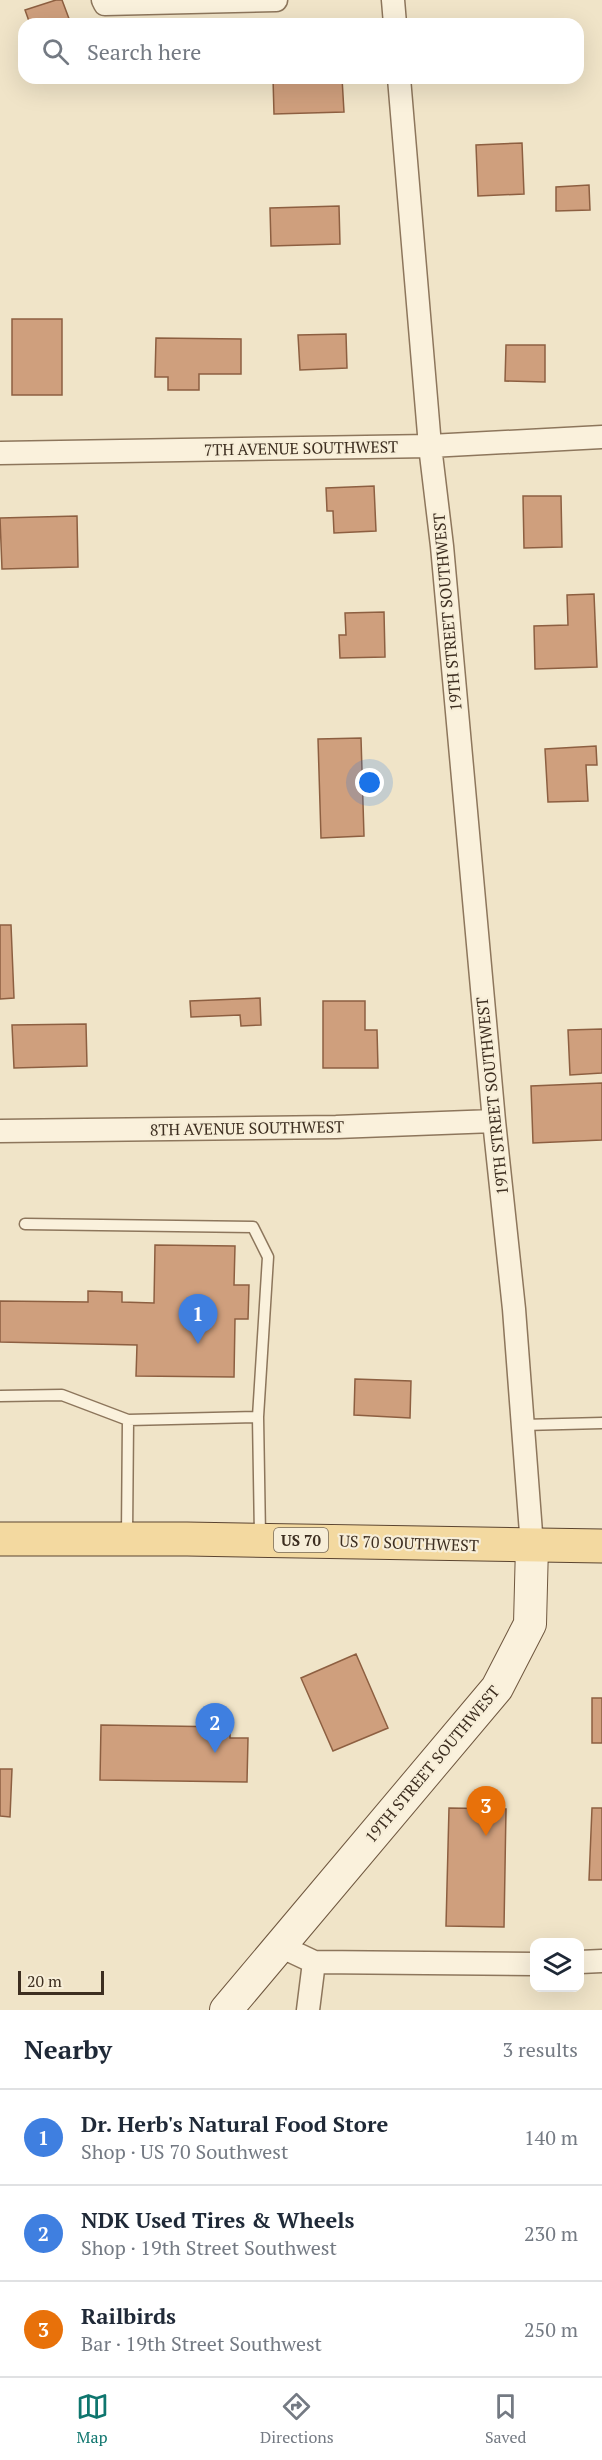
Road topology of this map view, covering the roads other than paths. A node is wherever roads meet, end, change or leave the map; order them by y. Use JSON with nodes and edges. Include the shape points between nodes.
{"nodes":[{"id":1,"x":276,"y":0,"type":"edge"},
{"id":2,"x":393,"y":0,"type":"edge"},
{"id":3,"x":104,"y":2,"type":"edge"},
{"id":4,"x":394,"y":18,"type":"edge"},
{"id":5,"x":400,"y":84,"type":"edge"},
{"id":6,"x":602,"y":437,"type":"edge"},
{"id":7,"x":430,"y":446,"type":"junction"},
{"id":8,"x":0,"y":453,"type":"edge"},
{"id":9,"x":494,"y":1121,"type":"junction"},
{"id":10,"x":0,"y":1131,"type":"edge"},
{"id":11,"x":25,"y":1224,"type":"dead end"},
{"id":12,"x":0,"y":1395,"type":"edge"},
{"id":13,"x":258,"y":1417,"type":"junction"},
{"id":14,"x":128,"y":1420,"type":"junction"},
{"id":15,"x":602,"y":1423,"type":"edge"},
{"id":16,"x":523,"y":1425,"type":"junction"},
{"id":17,"x":0,"y":1539,"type":"edge"},
{"id":18,"x":127,"y":1539,"type":"junction"},
{"id":19,"x":260,"y":1540,"type":"junction"},
{"id":20,"x":532,"y":1546,"type":"junction"},
{"id":21,"x":602,"y":1546,"type":"edge"},
{"id":22,"x":280,"y":1946,"type":"junction"},
{"id":23,"x":602,"y":1961,"type":"edge"},
{"id":24,"x":314,"y":1962,"type":"junction"},
{"id":25,"x":584,"y":1962,"type":"edge"},
{"id":26,"x":530,"y":1964,"type":"edge"},
{"id":27,"x":226,"y":2010,"type":"edge"},
{"id":28,"x":308,"y":2010,"type":"edge"}],
"edges":[{"from":1,"to":3,"type":"street"},
{"from":2,"to":4,"type":"street"},
{"from":5,"to":7,"type":"street","name":"19TH STREET SOUTHWEST"},
{"from":6,"to":7,"type":"street","name":"7TH AVENUE SOUTHWEST"},
{"from":7,"to":8,"type":"street","name":"7TH AVENUE SOUTHWEST"},
{"from":7,"to":9,"type":"street","name":"19TH STREET SOUTHWEST"},
{"from":9,"to":10,"type":"street","name":"8TH AVENUE SOUTHWEST"},
{"from":9,"to":16,"type":"street","name":"19TH STREET SOUTHWEST"},
{"from":11,"to":13,"type":"lane","via":[[253,1227],[268,1257]]},
{"from":12,"to":14,"type":"lane","via":[[62,1395]]},
{"from":13,"to":14,"type":"lane"},
{"from":13,"to":19,"type":"lane"},
{"from":14,"to":18,"type":"lane"},
{"from":15,"to":16,"type":"lane"},
{"from":16,"to":20,"type":"street","name":"19TH STREET SOUTHWEST"},
{"from":17,"to":18,"type":"main road","name":"US 70 SOUTHWEST","number":"US 70"},
{"from":18,"to":19,"type":"main road","name":"US 70 SOUTHWEST","number":"US 70"},
{"from":19,"to":20,"type":"main road","name":"US 70 SOUTHWEST","number":"US 70"},
{"from":20,"to":21,"type":"main road","name":"US 70 SOUTHWEST","number":"US 70"},
{"from":20,"to":22,"type":"street","name":"19TH STREET SOUTHWEST","via":[[530,1624],[497,1688]]},
{"from":22,"to":24,"type":"street"},
{"from":22,"to":27,"type":"street","name":"19TH STREET SOUTHWEST"},
{"from":23,"to":25,"type":"street"},
{"from":24,"to":26,"type":"street"},
{"from":24,"to":28,"type":"street"}]}
